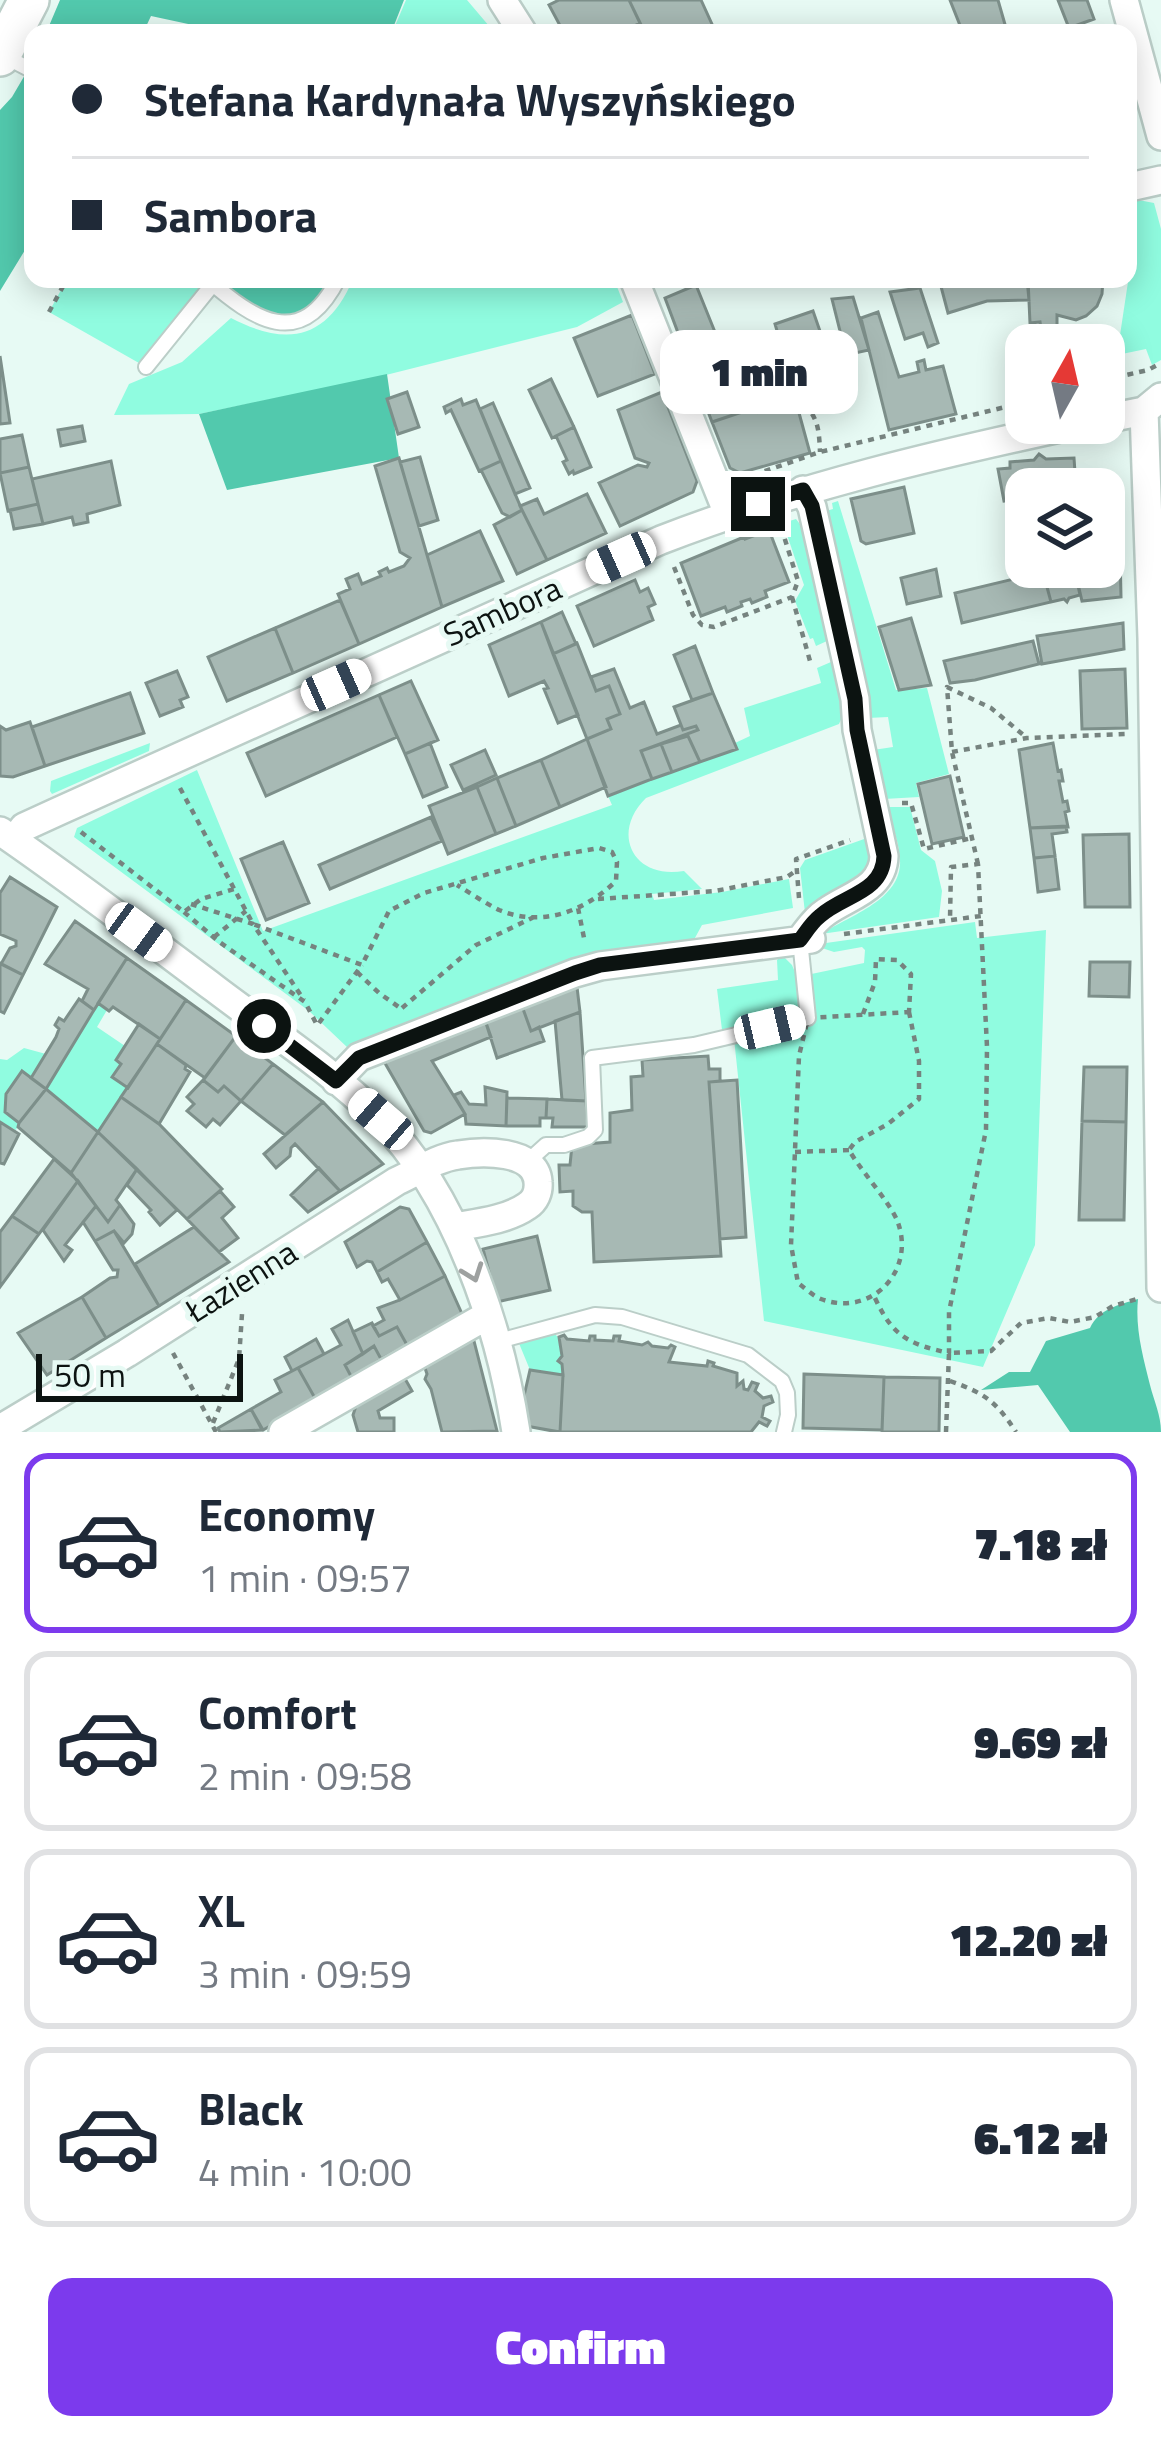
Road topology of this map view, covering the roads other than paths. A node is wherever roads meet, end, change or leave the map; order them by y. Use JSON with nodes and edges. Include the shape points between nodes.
{"nodes":[{"id":1,"x":29,"y":0,"type":"edge"},
{"id":2,"x":1137,"y":48,"type":"edge"},
{"id":3,"x":0,"y":55,"type":"edge"},
{"id":4,"x":1161,"y":136,"type":"edge"},
{"id":5,"x":207,"y":288,"type":"edge"},
{"id":6,"x":221,"y":288,"type":"edge"},
{"id":7,"x":334,"y":288,"type":"edge"},
{"id":8,"x":638,"y":288,"type":"edge"},
{"id":9,"x":146,"y":367,"type":"dead end"},
{"id":10,"x":1152,"y":404,"type":"edge"},
{"id":11,"x":1005,"y":440,"type":"edge"},
{"id":12,"x":803,"y":490,"type":"junction"},
{"id":13,"x":728,"y":514,"type":"junction"},
{"id":14,"x":7,"y":836,"type":"edge"},
{"id":15,"x":806,"y":940,"type":"junction"},
{"id":16,"x":1159,"y":943,"type":"edge"},
{"id":17,"x":336,"y":1081,"type":"junction"},
{"id":18,"x":526,"y":1162,"type":"junction"},
{"id":19,"x":420,"y":1170,"type":"junction"},
{"id":20,"x":1160,"y":1192,"type":"edge"},
{"id":21,"x":454,"y":1227,"type":"junction"},
{"id":22,"x":1149,"y":1293,"type":"edge"},
{"id":23,"x":492,"y":1329,"type":"junction"},
{"id":24,"x":328,"y":1421,"type":"edge"},
{"id":25,"x":0,"y":1429,"type":"edge"},
{"id":26,"x":283,"y":1432,"type":"edge"},
{"id":27,"x":516,"y":1432,"type":"edge"},
{"id":28,"x":784,"y":1432,"type":"edge"}],
"edges":[{"from":1,"to":3,"type":"street"},
{"from":2,"to":4,"type":"street"},
{"from":5,"to":9,"type":"lane"},
{"from":6,"to":7,"type":"lane","via":[[256,316],[289,324],[317,311]]},
{"from":8,"to":13,"type":"street"},
{"from":10,"to":16,"type":"street"},
{"from":11,"to":12,"type":"street","name":"Sambora"},
{"from":12,"to":13,"type":"street","name":"Sambora"},
{"from":12,"to":15,"type":"street","via":[[884,856],[871,886],[821,914]]},
{"from":13,"to":14,"type":"street","name":"Sambora"},
{"from":14,"to":17,"type":"street"},
{"from":15,"to":17,"type":"street","via":[[600,965],[359,1058]]},
{"from":15,"to":18,"type":"lane","via":[[808,1018],[592,1058],[595,1130],[546,1145]]},
{"from":16,"to":20,"type":"street"},
{"from":17,"to":19,"type":"street","via":[[381,1119]]},
{"from":18,"to":19,"type":"street","name":"Łazienna","via":[[458,1154]]},
{"from":18,"to":21,"type":"street","via":[[538,1178],[531,1203]]},
{"from":19,"to":21,"type":"street"},
{"from":19,"to":25,"type":"street","name":"Łazienna"},
{"from":20,"to":22,"type":"street"},
{"from":21,"to":23,"type":"street","one_way":true},
{"from":23,"to":24,"type":"street"},
{"from":23,"to":27,"type":"street"},
{"from":23,"to":28,"type":"lane","via":[[622,1317],[748,1355],[782,1381]]},
{"from":24,"to":26,"type":"street"}]}
